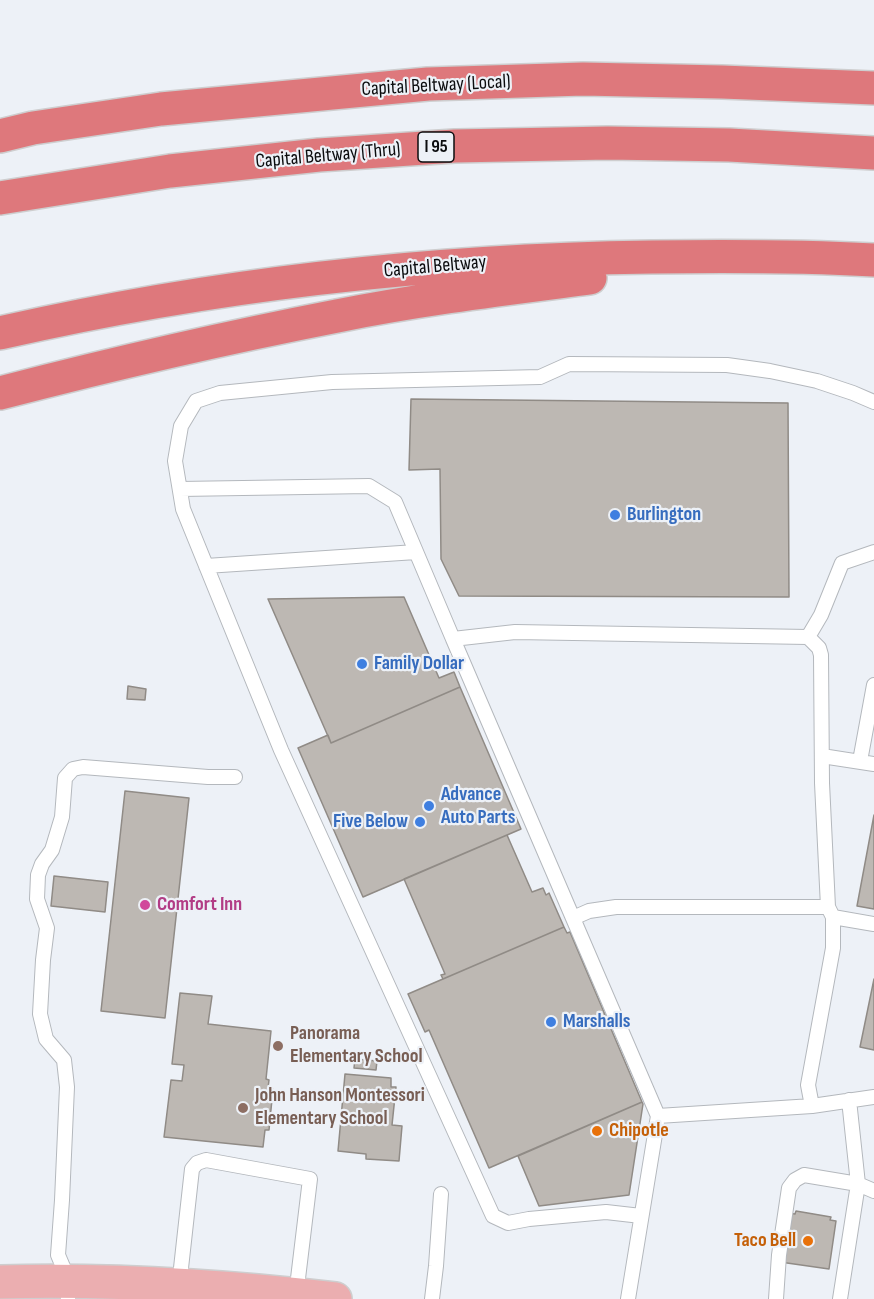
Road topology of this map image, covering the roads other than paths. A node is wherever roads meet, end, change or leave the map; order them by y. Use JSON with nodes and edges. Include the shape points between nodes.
{"nodes":[{"id":1,"x":874,"y":88,"type":"edge"},
{"id":2,"x":33,"y":128,"type":"junction"},
{"id":3,"x":0,"y":130,"type":"edge"},
{"id":4,"x":0,"y":136,"type":"edge"},
{"id":5,"x":874,"y":153,"type":"edge"},
{"id":6,"x":0,"y":198,"type":"edge"},
{"id":7,"x":840,"y":258,"type":"junction"},
{"id":8,"x":874,"y":260,"type":"edge"},
{"id":9,"x":0,"y":333,"type":"edge"},
{"id":10,"x":0,"y":393,"type":"edge"},
{"id":11,"x":874,"y":402,"type":"edge"},
{"id":12,"x":180,"y":489,"type":"junction"},
{"id":13,"x":417,"y":552,"type":"junction"},
{"id":14,"x":874,"y":552,"type":"edge"},
{"id":15,"x":206,"y":566,"type":"junction"},
{"id":16,"x":808,"y":637,"type":"junction"},
{"id":17,"x":453,"y":639,"type":"junction"},
{"id":18,"x":874,"y":685,"type":"edge"},
{"id":19,"x":822,"y":756,"type":"junction"},
{"id":20,"x":867,"y":763,"type":"edge"},
{"id":21,"x":235,"y":777,"type":"dead end"},
{"id":22,"x":831,"y":912,"type":"junction"},
{"id":23,"x":573,"y":918,"type":"junction"},
{"id":24,"x":874,"y":924,"type":"edge"},
{"id":25,"x":874,"y":1096,"type":"edge"},
{"id":26,"x":849,"y":1100,"type":"junction"},
{"id":27,"x":812,"y":1107,"type":"junction"},
{"id":28,"x":658,"y":1116,"type":"junction"},
{"id":29,"x":858,"y":1184,"type":"junction"},
{"id":30,"x":874,"y":1191,"type":"edge"},
{"id":31,"x":441,"y":1194,"type":"dead end"},
{"id":32,"x":641,"y":1216,"type":"junction"},
{"id":33,"x":0,"y":1282,"type":"edge"},
{"id":34,"x":179,"y":1286,"type":"junction"},
{"id":35,"x":68,"y":1290,"type":"edge"},
{"id":36,"x":296,"y":1295,"type":"junction"},
{"id":37,"x":335,"y":1299,"type":"edge"},
{"id":38,"x":432,"y":1299,"type":"edge"},
{"id":39,"x":628,"y":1299,"type":"edge"},
{"id":40,"x":776,"y":1299,"type":"edge"},
{"id":41,"x":840,"y":1299,"type":"edge"}],
"edges":[{"from":1,"to":2,"type":"highway","name":"Capital Beltway (Local)","via":[[583,79],[428,84],[161,110]]},
{"from":2,"to":3,"type":"highway"},
{"from":2,"to":4,"type":"highway","name":"Capital Beltway (Local)"},
{"from":5,"to":6,"type":"highway","name":"Capital Beltway (Thru)","number":"I 95","via":[[729,145],[455,146],[181,170]]},
{"from":7,"to":8,"type":"highway","name":"Capital Beltway"},
{"from":7,"to":9,"type":"highway","name":"Capital Beltway","via":[[606,258],[447,266],[205,293]]},
{"from":7,"to":10,"type":"highway","via":[[610,275],[476,292],[184,348]]},
{"from":11,"to":12,"type":"lane","via":[[817,381],[727,365],[569,364],[540,377],[332,382],[220,393],[196,401],[181,426],[175,461]]},
{"from":12,"to":13,"type":"lane","via":[[369,486],[395,502]]},
{"from":12,"to":15,"type":"lane","via":[[183,509]]},
{"from":13,"to":15,"type":"lane"},
{"from":13,"to":17,"type":"lane"},
{"from":14,"to":16,"type":"lane","via":[[842,563]]},
{"from":15,"to":32,"type":"lane","via":[[281,750],[493,1216],[508,1223],[606,1212]]},
{"from":16,"to":17,"type":"lane","via":[[515,632]]},
{"from":16,"to":19,"type":"lane","via":[[821,655]]},
{"from":17,"to":23,"type":"lane"},
{"from":18,"to":20,"type":"lane"},
{"from":19,"to":20,"type":"lane"},
{"from":19,"to":22,"type":"lane"},
{"from":21,"to":35,"type":"lane","via":[[83,766],[73,769],[65,778],[62,817],[52,849],[38,874],[37,899],[47,928],[40,1014],[46,1039],[64,1060],[67,1086],[58,1255]]},
{"from":22,"to":23,"type":"lane","via":[[616,907]]},
{"from":22,"to":24,"type":"lane"},
{"from":22,"to":27,"type":"lane","via":[[833,948],[808,1084]]},
{"from":23,"to":28,"type":"lane"},
{"from":25,"to":26,"type":"lane"},
{"from":26,"to":27,"type":"lane"},
{"from":26,"to":29,"type":"lane"},
{"from":27,"to":28,"type":"lane"},
{"from":28,"to":32,"type":"lane"},
{"from":29,"to":30,"type":"lane"},
{"from":29,"to":40,"type":"lane","via":[[804,1175],[789,1188]]},
{"from":29,"to":41,"type":"lane"},
{"from":31,"to":38,"type":"lane"},
{"from":32,"to":39,"type":"lane"},
{"from":33,"to":35,"type":"main road"},
{"from":34,"to":35,"type":"main road"},
{"from":34,"to":36,"type":"main road"},
{"from":34,"to":36,"type":"lane","via":[[192,1169],[206,1160],[310,1179]]},
{"from":36,"to":37,"type":"main road"}]}
